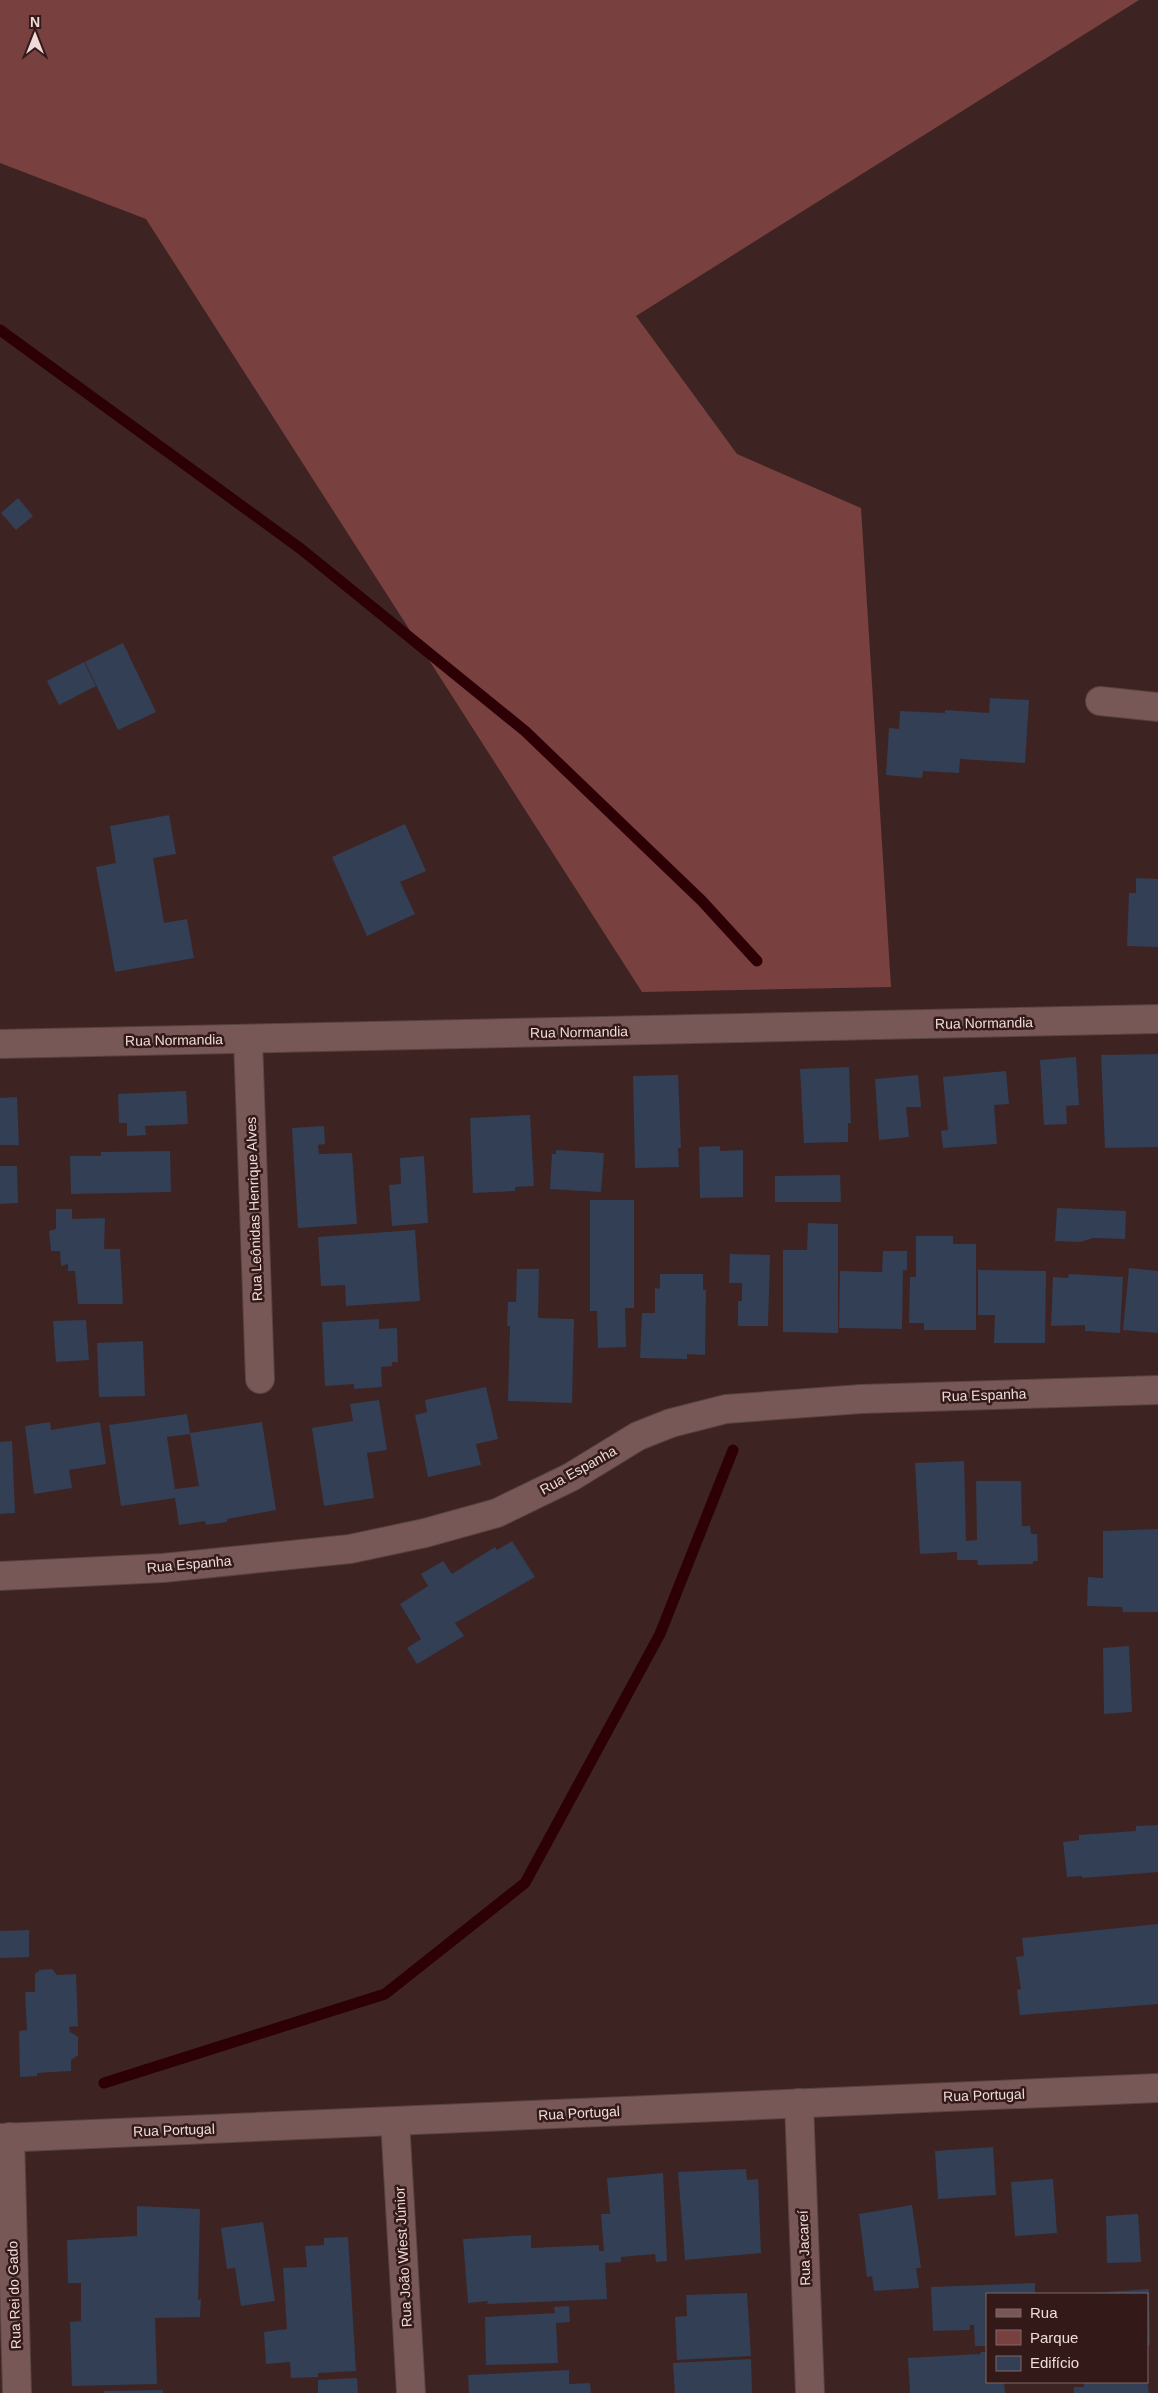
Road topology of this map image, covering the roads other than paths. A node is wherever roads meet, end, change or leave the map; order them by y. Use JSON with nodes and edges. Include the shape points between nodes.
{"nodes":[{"id":1,"x":1100,"y":701,"type":"dead end"},
{"id":2,"x":1158,"y":707,"type":"edge"},
{"id":3,"x":1158,"y":1019,"type":"edge"},
{"id":4,"x":248,"y":1039,"type":"junction"},
{"id":5,"x":0,"y":1044,"type":"edge"},
{"id":6,"x":260,"y":1379,"type":"dead end"},
{"id":7,"x":1158,"y":1390,"type":"edge"},
{"id":8,"x":0,"y":1576,"type":"edge"},
{"id":9,"x":1158,"y":2088,"type":"edge"},
{"id":10,"x":798,"y":2103,"type":"junction"},
{"id":11,"x":395,"y":2121,"type":"junction"},
{"id":12,"x":5,"y":2138,"type":"edge"},
{"id":13,"x":17,"y":2393,"type":"edge"},
{"id":14,"x":411,"y":2393,"type":"edge"},
{"id":15,"x":810,"y":2393,"type":"edge"}],
"edges":[{"from":1,"to":2,"type":"street"},
{"from":3,"to":4,"type":"street","name":"Rua Normandia"},
{"from":4,"to":5,"type":"street","name":"Rua Normandia"},
{"from":4,"to":6,"type":"street","name":"Rua Leônidas Henrique Alves"},
{"from":7,"to":8,"type":"street","name":"Rua Espanha","via":[[861,1399],[726,1409],[671,1423],[638,1436],[570,1477],[497,1513],[425,1533],[350,1549],[163,1568]]},
{"from":9,"to":10,"type":"street","name":"Rua Portugal"},
{"from":10,"to":11,"type":"street","name":"Rua Portugal"},
{"from":10,"to":15,"type":"street","name":"Rua Jacareí"},
{"from":11,"to":12,"type":"street","name":"Rua Portugal"},
{"from":11,"to":14,"type":"street","name":"Rua João Wiest Júnior"},
{"from":12,"to":13,"type":"street","name":"Rua Rei do Gado"}]}
